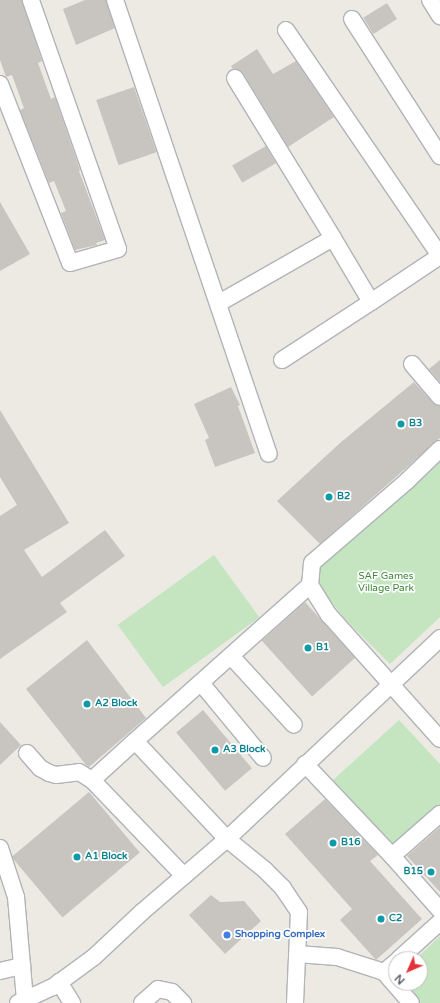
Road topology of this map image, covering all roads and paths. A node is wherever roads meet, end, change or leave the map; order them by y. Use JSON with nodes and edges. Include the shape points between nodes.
{"nodes":[{"id":1,"x":31,"y":0,"type":"edge"},
{"id":2,"x":115,"y":0,"type":"edge"},
{"id":3,"x":430,"y":0,"type":"edge"},
{"id":4,"x":440,"y":16,"type":"edge"},
{"id":5,"x":352,"y":19,"type":"dead end"},
{"id":6,"x":286,"y":30,"type":"dead end"},
{"id":7,"x":235,"y":78,"type":"dead end"},
{"id":8,"x":0,"y":84,"type":"edge"},
{"id":9,"x":440,"y":156,"type":"edge"},
{"id":10,"x":333,"y":238,"type":"junction"},
{"id":11,"x":440,"y":256,"type":"edge"},
{"id":12,"x":371,"y":302,"type":"junction"},
{"id":13,"x":219,"y":303,"type":"junction"},
{"id":14,"x":282,"y":360,"type":"dead end"},
{"id":15,"x":412,"y":364,"type":"dead end"},
{"id":16,"x":440,"y":397,"type":"edge"},
{"id":17,"x":440,"y":449,"type":"edge"},
{"id":18,"x":269,"y":454,"type":"dead end"},
{"id":19,"x":310,"y":585,"type":"junction"},
{"id":20,"x":440,"y":638,"type":"edge"},
{"id":21,"x":231,"y":656,"type":"junction"},
{"id":22,"x":201,"y":682,"type":"junction"},
{"id":23,"x":390,"y":683,"type":"junction"},
{"id":24,"x":294,"y":724,"type":"dead end"},
{"id":25,"x":440,"y":739,"type":"edge"},
{"id":26,"x":135,"y":741,"type":"junction"},
{"id":27,"x":27,"y":753,"type":"dead end"},
{"id":28,"x":263,"y":758,"type":"dead end"},
{"id":29,"x":305,"y":764,"type":"junction"},
{"id":30,"x":92,"y":780,"type":"junction"},
{"id":31,"x":440,"y":814,"type":"edge"},
{"id":32,"x":227,"y":839,"type":"junction"},
{"id":33,"x":0,"y":848,"type":"edge"},
{"id":34,"x":392,"y":856,"type":"junction"},
{"id":35,"x":184,"y":876,"type":"junction"},
{"id":36,"x":440,"y":910,"type":"edge"},
{"id":37,"x":440,"y":922,"type":"edge"},
{"id":38,"x":408,"y":951,"type":"edge"},
{"id":39,"x":297,"y":954,"type":"junction"},
{"id":40,"x":22,"y":966,"type":"junction"},
{"id":41,"x":388,"y":969,"type":"edge"},
{"id":42,"x":0,"y":971,"type":"edge"},
{"id":43,"x":384,"y":972,"type":"junction"},
{"id":44,"x":59,"y":982,"type":"junction"},
{"id":45,"x":21,"y":1001,"type":"edge"},
{"id":46,"x":72,"y":1003,"type":"edge"},
{"id":47,"x":142,"y":1003,"type":"edge"},
{"id":48,"x":183,"y":1003,"type":"edge"},
{"id":49,"x":296,"y":1003,"type":"edge"},
{"id":50,"x":411,"y":1003,"type":"edge"}],
"edges":[{"from":1,"to":8,"type":"street","via":[[118,249],[70,263]]},
{"from":2,"to":13,"type":"street"},
{"from":3,"to":4,"type":"street"},
{"from":5,"to":9,"type":"street"},
{"from":6,"to":11,"type":"street"},
{"from":7,"to":10,"type":"street"},
{"from":10,"to":12,"type":"street"},
{"from":10,"to":13,"type":"street"},
{"from":11,"to":12,"type":"street"},
{"from":12,"to":14,"type":"street"},
{"from":13,"to":18,"type":"street","via":[[239,370]]},
{"from":15,"to":16,"type":"street"},
{"from":17,"to":19,"type":"street","via":[[312,563]]},
{"from":19,"to":21,"type":"street"},
{"from":19,"to":23,"type":"street","via":[[329,615]]},
{"from":20,"to":23,"type":"street"},
{"from":21,"to":22,"type":"street"},
{"from":21,"to":24,"type":"street"},
{"from":22,"to":26,"type":"street"},
{"from":22,"to":28,"type":"street"},
{"from":23,"to":25,"type":"street"},
{"from":23,"to":29,"type":"street"},
{"from":26,"to":30,"type":"street"},
{"from":26,"to":32,"type":"street"},
{"from":27,"to":30,"type":"street","via":[[40,768],[49,773],[79,772]]},
{"from":29,"to":32,"type":"street"},
{"from":29,"to":34,"type":"street"},
{"from":30,"to":35,"type":"street"},
{"from":31,"to":34,"type":"street"},
{"from":32,"to":35,"type":"street"},
{"from":32,"to":39,"type":"street","via":[[283,888],[299,912]]},
{"from":33,"to":40,"type":"street","via":[[16,897]]},
{"from":34,"to":36,"type":"street"},
{"from":35,"to":44,"type":"street","via":[[94,957]]},
{"from":37,"to":38,"type":"street"},
{"from":39,"to":43,"type":"street","via":[[337,957]]},
{"from":39,"to":49,"type":"street"},
{"from":40,"to":42,"type":"street"},
{"from":40,"to":45,"type":"street"},
{"from":41,"to":43,"type":"street"},
{"from":43,"to":50,"type":"street"},
{"from":44,"to":45,"type":"street"},
{"from":44,"to":46,"type":"street"},
{"from":47,"to":48,"type":"street","via":[[158,989],[172,992]]}]}
